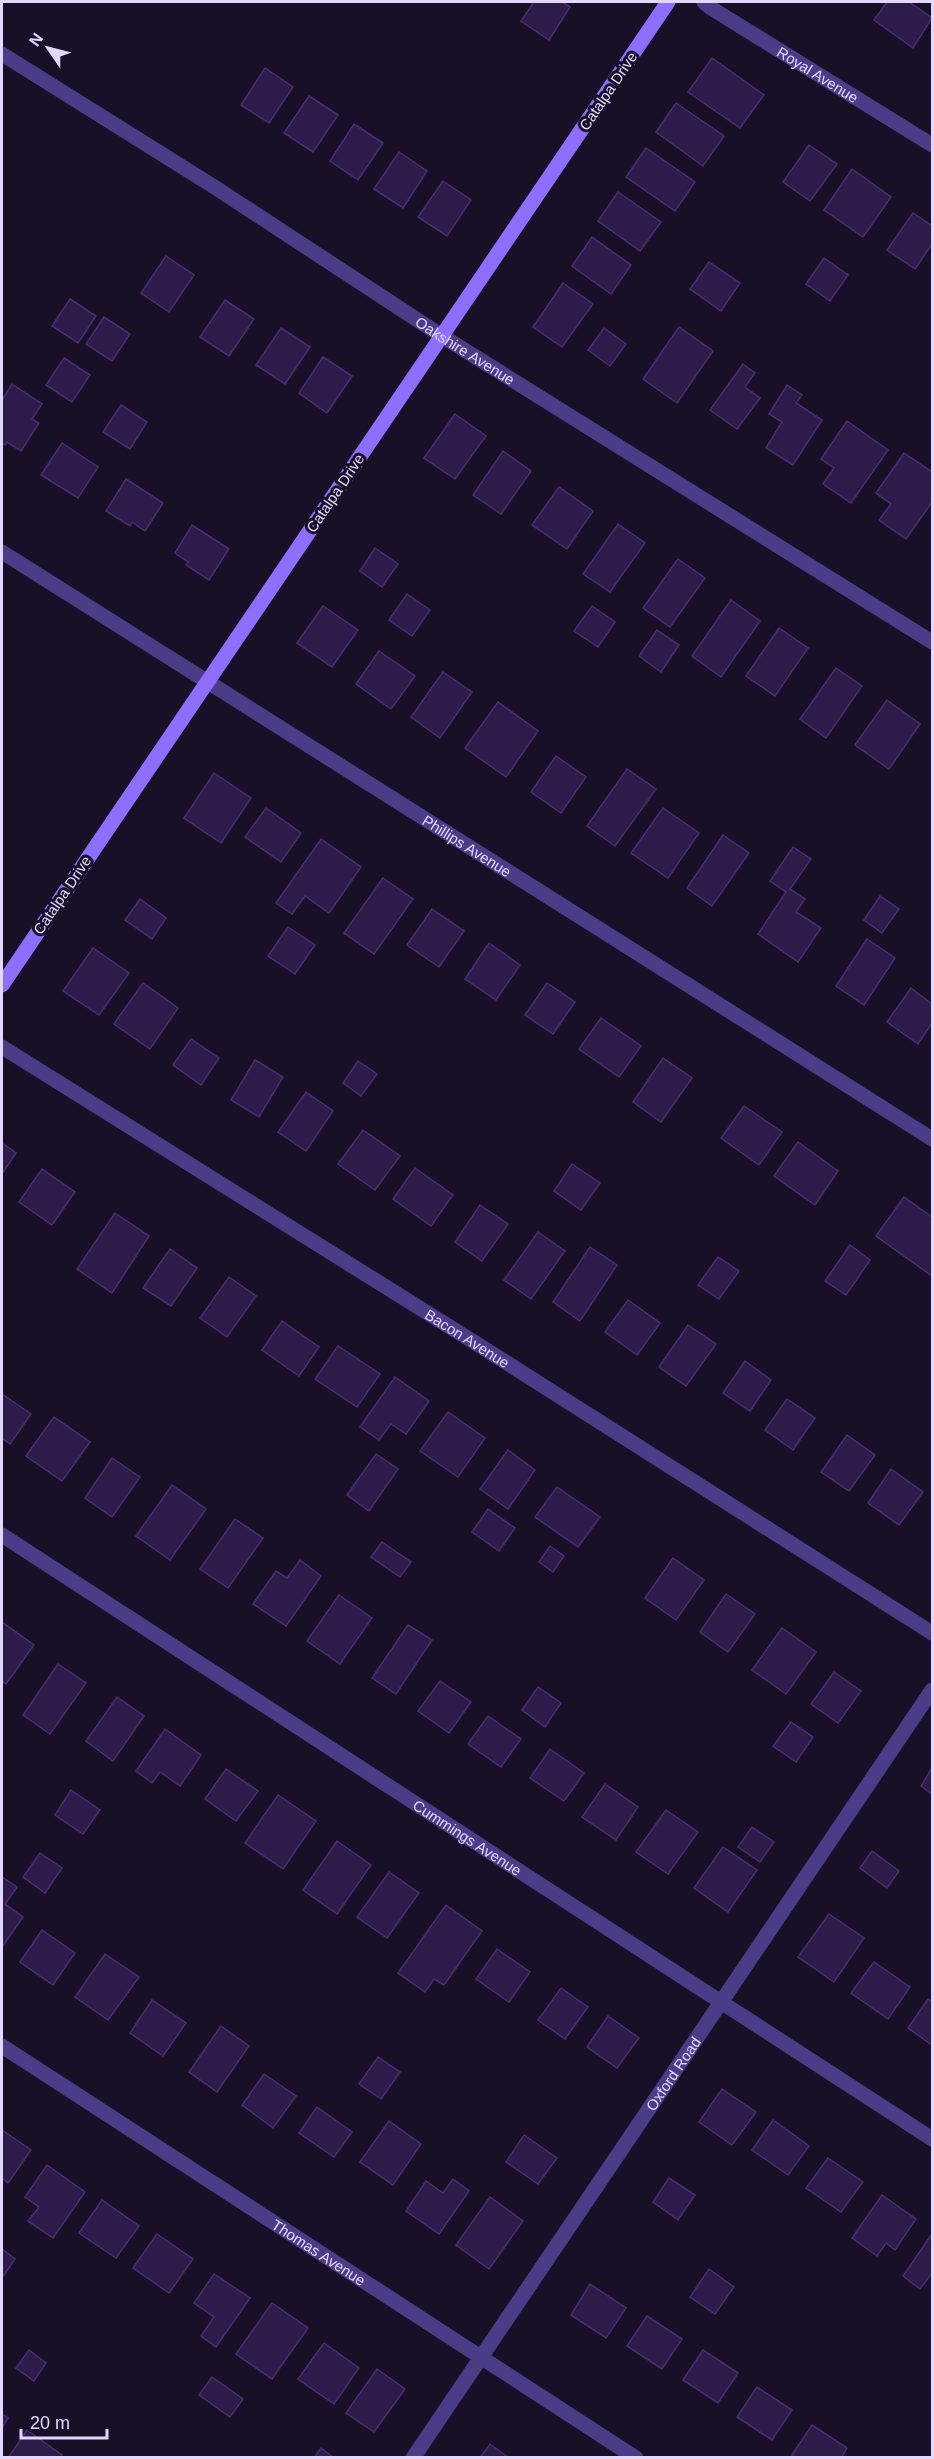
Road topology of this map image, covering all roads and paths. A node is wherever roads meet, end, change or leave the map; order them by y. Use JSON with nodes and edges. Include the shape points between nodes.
{"nodes":[{"id":1,"x":668,"y":2,"type":"edge"},
{"id":2,"x":704,"y":2,"type":"edge"},
{"id":3,"x":2,"y":54,"type":"edge"},
{"id":4,"x":933,"y":145,"type":"edge"},
{"id":5,"x":442,"y":336,"type":"junction"},
{"id":6,"x":2,"y":552,"type":"edge"},
{"id":7,"x":933,"y":642,"type":"edge"},
{"id":8,"x":207,"y":682,"type":"junction"},
{"id":9,"x":2,"y":985,"type":"edge"},
{"id":10,"x":2,"y":1047,"type":"edge"},
{"id":11,"x":933,"y":1139,"type":"edge"},
{"id":12,"x":2,"y":1534,"type":"edge"},
{"id":13,"x":933,"y":1633,"type":"edge"},
{"id":14,"x":933,"y":1690,"type":"edge"},
{"id":15,"x":722,"y":2003,"type":"junction"},
{"id":16,"x":2,"y":2046,"type":"edge"},
{"id":17,"x":933,"y":2139,"type":"edge"},
{"id":18,"x":481,"y":2357,"type":"junction"},
{"id":19,"x":413,"y":2457,"type":"edge"},
{"id":20,"x":636,"y":2457,"type":"edge"}],
"edges":[{"from":1,"to":5,"type":"street","name":"Catalpa Drive"},
{"from":2,"to":4,"type":"street","name":"Royal Avenue"},
{"from":3,"to":5,"type":"street","name":"Oakshire Avenue"},
{"from":5,"to":7,"type":"street","name":"Oakshire Avenue"},
{"from":5,"to":8,"type":"street","name":"Catalpa Drive"},
{"from":6,"to":8,"type":"street","name":"Phillips Avenue"},
{"from":8,"to":9,"type":"street","name":"Catalpa Drive"},
{"from":8,"to":11,"type":"street","name":"Phillips Avenue"},
{"from":10,"to":13,"type":"street","name":"Bacon Avenue"},
{"from":12,"to":15,"type":"street","name":"Cummings Avenue"},
{"from":14,"to":15,"type":"street","name":"Oxford Road"},
{"from":15,"to":17,"type":"street","name":"Cummings Avenue"},
{"from":15,"to":18,"type":"street","name":"Oxford Road"},
{"from":16,"to":18,"type":"street","name":"Thomas Avenue"},
{"from":18,"to":19,"type":"street","name":"Oxford Road"},
{"from":18,"to":20,"type":"street","name":"Thomas Avenue"}]}
